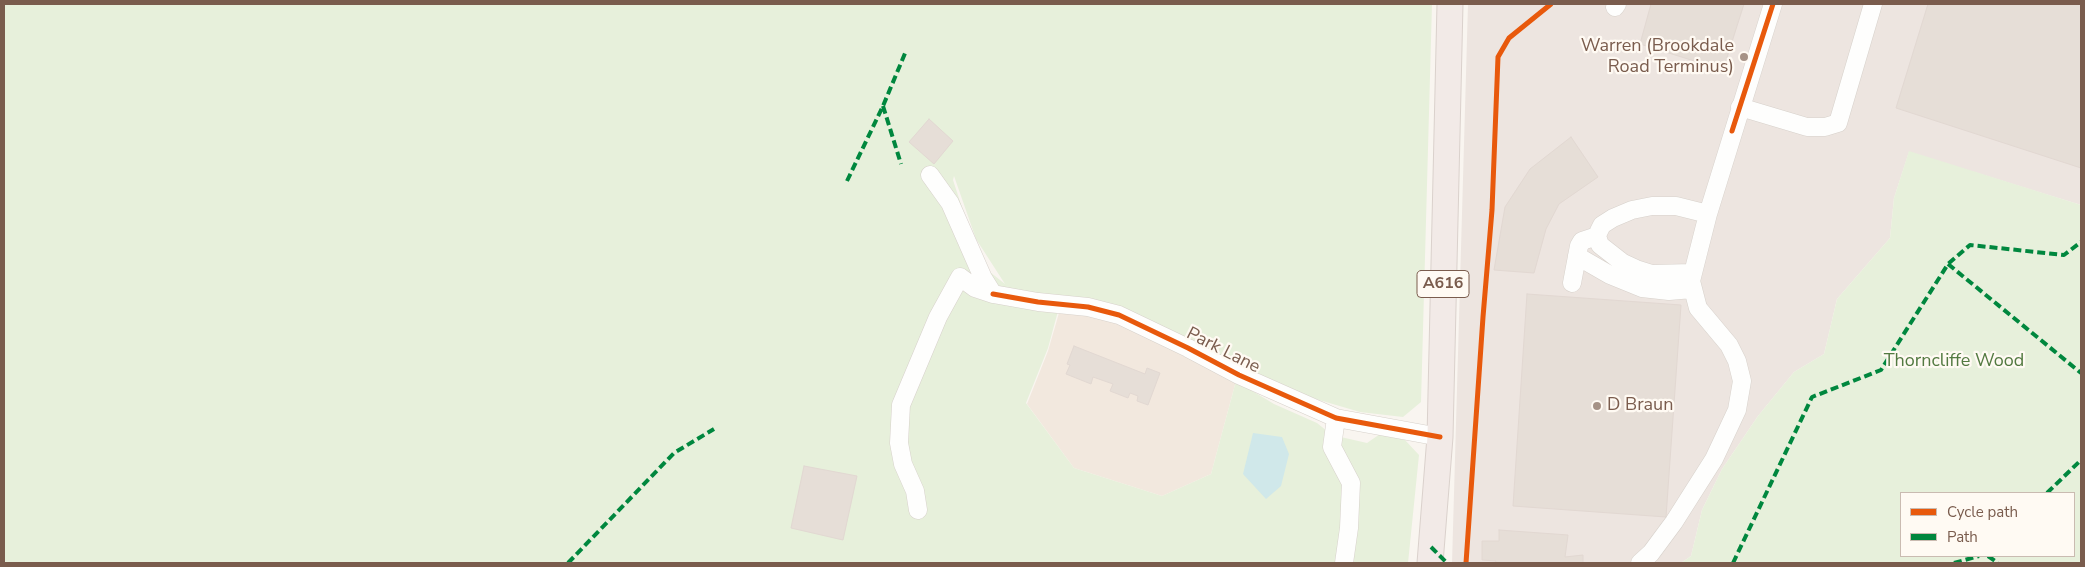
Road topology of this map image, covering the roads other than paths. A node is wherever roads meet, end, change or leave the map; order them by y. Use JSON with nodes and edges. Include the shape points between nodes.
{"nodes":[{"id":1,"x":1450,"y":4,"type":"edge"},
{"id":2,"x":1773,"y":4,"type":"edge"},
{"id":3,"x":1873,"y":4,"type":"edge"},
{"id":4,"x":1740,"y":107,"type":"junction"},
{"id":5,"x":930,"y":175,"type":"dead end"},
{"id":6,"x":1708,"y":214,"type":"junction"},
{"id":7,"x":1597,"y":236,"type":"junction"},
{"id":8,"x":1577,"y":256,"type":"junction"},
{"id":9,"x":1692,"y":281,"type":"junction"},
{"id":10,"x":1572,"y":283,"type":"dead end"},
{"id":11,"x":993,"y":294,"type":"junction"},
{"id":12,"x":1336,"y":418,"type":"junction"},
{"id":13,"x":1440,"y":436,"type":"junction"},
{"id":14,"x":918,"y":510,"type":"dead end"},
{"id":15,"x":1344,"y":563,"type":"edge"},
{"id":16,"x":1430,"y":563,"type":"edge"},
{"id":17,"x":1640,"y":563,"type":"edge"}],
"edges":[{"from":1,"to":13,"type":"highway","number":"A616"},
{"from":2,"to":4,"type":"street"},
{"from":3,"to":4,"type":"street","via":[[1838,123],[1807,127]]},
{"from":4,"to":6,"type":"street"},
{"from":5,"to":11,"type":"street","via":[[950,203]]},
{"from":6,"to":7,"type":"street","via":[[1676,206],[1652,206],[1632,210],[1602,225]]},
{"from":6,"to":9,"type":"street"},
{"from":7,"to":8,"type":"street","via":[[1582,241]]},
{"from":7,"to":9,"type":"street","via":[[1600,245],[1612,256],[1636,269]]},
{"from":8,"to":9,"type":"street","via":[[1642,288],[1662,291]]},
{"from":8,"to":10,"type":"street"},
{"from":9,"to":17,"type":"street","via":[[1698,308],[1738,361],[1742,381],[1737,410],[1714,459],[1674,522]]},
{"from":11,"to":12,"type":"street","name":"Park Lane","via":[[1088,307],[1119,315],[1239,375]]},
{"from":11,"to":14,"type":"street","name":"Park Lane","via":[[975,288],[960,277],[938,317],[901,405],[899,443]]},
{"from":12,"to":13,"type":"street","name":"Park Lane"},
{"from":12,"to":15,"type":"street","via":[[1332,447],[1351,483]]},
{"from":13,"to":16,"type":"highway","number":"A616"}]}
